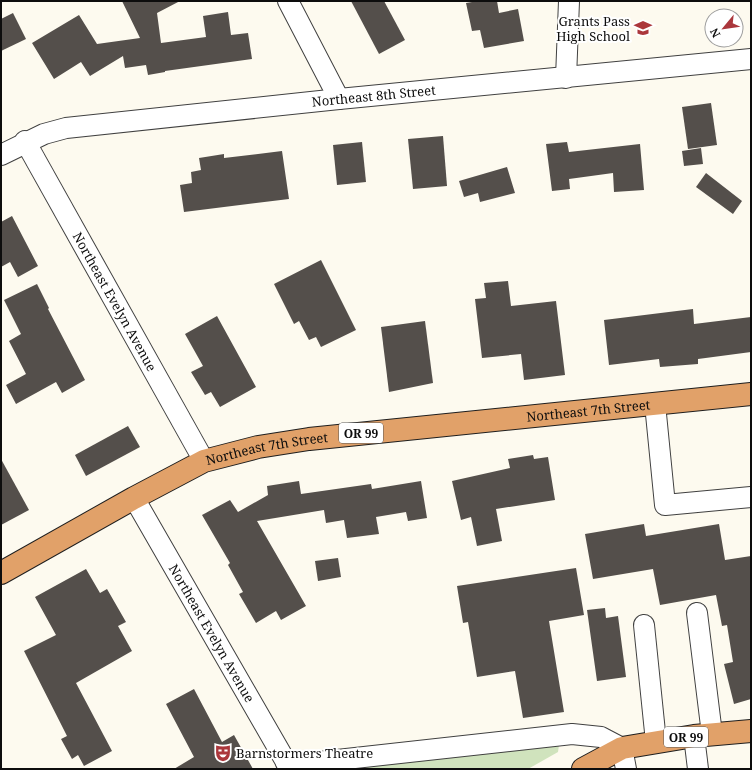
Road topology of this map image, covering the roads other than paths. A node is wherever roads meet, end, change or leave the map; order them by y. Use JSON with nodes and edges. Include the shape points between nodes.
{"nodes":[{"id":1,"x":288,"y":1,"type":"edge"},
{"id":2,"x":569,"y":1,"type":"edge"},
{"id":3,"x":751,"y":59,"type":"edge"},
{"id":4,"x":566,"y":78,"type":"junction"},
{"id":5,"x":339,"y":99,"type":"junction"},
{"id":6,"x":25,"y":141,"type":"junction"},
{"id":7,"x":1,"y":155,"type":"edge"},
{"id":8,"x":751,"y":394,"type":"edge"},
{"id":9,"x":655,"y":404,"type":"junction"},
{"id":10,"x":204,"y":461,"type":"junction"},
{"id":11,"x":751,"y":497,"type":"edge"},
{"id":12,"x":134,"y":498,"type":"junction"},
{"id":13,"x":1,"y":573,"type":"edge"},
{"id":14,"x":697,"y":613,"type":"dead end"},
{"id":15,"x":644,"y":625,"type":"dead end"},
{"id":16,"x":751,"y":731,"type":"edge"},
{"id":17,"x":703,"y":735,"type":"junction"},
{"id":18,"x":656,"y":742,"type":"junction"},
{"id":19,"x":624,"y":759,"type":"edge"},
{"id":20,"x":288,"y":766,"type":"edge"},
{"id":21,"x":583,"y":769,"type":"edge"},
{"id":22,"x":698,"y":769,"type":"edge"}],
"edges":[{"from":1,"to":5,"type":"street"},
{"from":2,"to":4,"type":"street"},
{"from":3,"to":4,"type":"street","name":"Northeast 8th Street"},
{"from":4,"to":5,"type":"street","name":"Northeast 8th Street"},
{"from":5,"to":6,"type":"street","name":"Northeast 8th Street","via":[[66,128]]},
{"from":6,"to":7,"type":"street","name":"Northeast 8th Street"},
{"from":6,"to":10,"type":"street","name":"Northeast Evelyn Avenue"},
{"from":8,"to":9,"type":"highway","name":"Northeast 7th Street","number":"OR 99"},
{"from":9,"to":10,"type":"highway","name":"Northeast 7th Street","number":"OR 99","via":[[309,439],[258,447]]},
{"from":9,"to":11,"type":"street","via":[[665,505]]},
{"from":10,"to":12,"type":"highway","name":"Northeast 7th Street","number":"OR 99"},
{"from":12,"to":13,"type":"highway","name":"Northeast 7th Street","number":"OR 99"},
{"from":12,"to":20,"type":"street","name":"Northeast Evelyn Avenue"},
{"from":14,"to":17,"type":"street"},
{"from":15,"to":18,"type":"street"},
{"from":16,"to":17,"type":"highway","number":"OR 99"},
{"from":17,"to":18,"type":"highway","number":"OR 99"},
{"from":17,"to":22,"type":"street"},
{"from":18,"to":19,"type":"highway","number":"OR 99"},
{"from":19,"to":20,"type":"street","via":[[600,737],[572,734]]},
{"from":19,"to":21,"type":"highway","number":"OR 99"}]}
